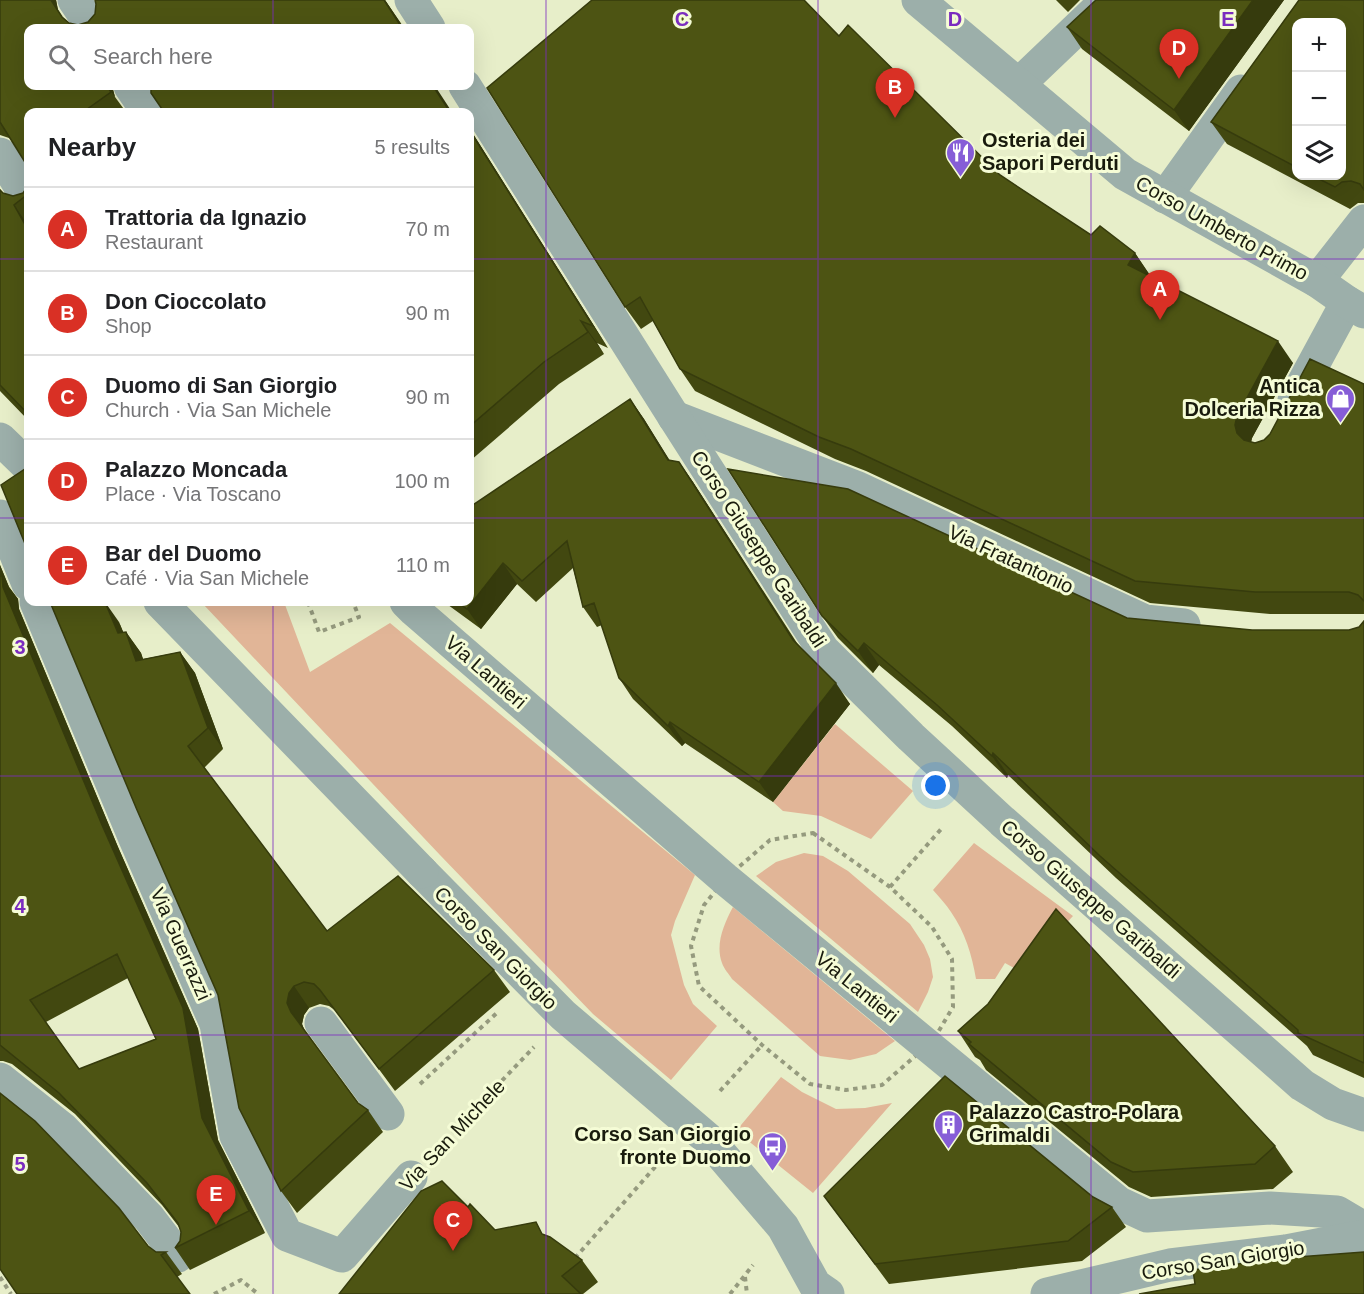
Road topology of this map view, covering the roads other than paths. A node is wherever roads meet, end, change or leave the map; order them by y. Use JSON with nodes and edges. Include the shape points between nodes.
{"nodes":[{"id":1,"x":74,"y":0,"type":"edge"},
{"id":2,"x":411,"y":0,"type":"edge"},
{"id":3,"x":918,"y":0,"type":"edge"},
{"id":4,"x":1107,"y":0,"type":"edge"},
{"id":5,"x":90,"y":24,"type":"edge"},
{"id":6,"x":426,"y":24,"type":"edge"},
{"id":7,"x":1260,"y":66,"type":"edge"},
{"id":8,"x":1019,"y":84,"type":"junction"},
{"id":9,"x":133,"y":90,"type":"edge"},
{"id":10,"x":468,"y":90,"type":"edge"},
{"id":11,"x":145,"y":108,"type":"edge"},
{"id":12,"x":0,"y":154,"type":"edge"},
{"id":13,"x":24,"y":193,"type":"edge"},
{"id":14,"x":1165,"y":197,"type":"junction"},
{"id":15,"x":1364,"y":220,"type":"edge"},
{"id":16,"x":1317,"y":281,"type":"junction"},
{"id":17,"x":1355,"y":307,"type":"edge"},
{"id":18,"x":674,"y":417,"type":"junction"},
{"id":19,"x":1280,"y":425,"type":"edge"},
{"id":20,"x":0,"y":439,"type":"edge"},
{"id":21,"x":24,"y":462,"type":"edge"},
{"id":22,"x":0,"y":516,"type":"edge"},
{"id":23,"x":24,"y":574,"type":"edge"},
{"id":24,"x":38,"y":606,"type":"edge"},
{"id":25,"x":164,"y":606,"type":"edge"},
{"id":26,"x":410,"y":606,"type":"edge"},
{"id":27,"x":1213,"y":627,"type":"edge"},
{"id":28,"x":321,"y":1023,"type":"edge"},
{"id":29,"x":0,"y":1079,"type":"edge"},
{"id":30,"x":388,"y":1114,"type":"road end"},
{"id":31,"x":1364,"y":1115,"type":"edge"},
{"id":32,"x":411,"y":1178,"type":"road end"},
{"id":33,"x":1364,"y":1228,"type":"edge"},
{"id":34,"x":1364,"y":1236,"type":"edge"},
{"id":35,"x":178,"y":1256,"type":"edge"},
{"id":36,"x":342,"y":1256,"type":"joint"},
{"id":37,"x":828,"y":1294,"type":"edge"},
{"id":38,"x":1047,"y":1294,"type":"edge"}],
"edges":[{"from":1,"to":5,"type":"street"},
{"from":2,"to":6,"type":"street"},
{"from":3,"to":8,"type":"street","name":"Corso Umberto Primo"},
{"from":4,"to":8,"type":"street"},
{"from":7,"to":14,"type":"street"},
{"from":8,"to":14,"type":"street","name":"Corso Umberto Primo","via":[[1125,174]]},
{"from":9,"to":11,"type":"street"},
{"from":10,"to":18,"type":"street","name":"Corso Giuseppe Garibaldi"},
{"from":12,"to":13,"type":"street"},
{"from":14,"to":16,"type":"street","name":"Corso Umberto Primo"},
{"from":15,"to":16,"type":"street"},
{"from":16,"to":17,"type":"street","name":"Corso Umberto Primo"},
{"from":17,"to":19,"type":"street"},
{"from":18,"to":27,"type":"street","name":"Via Fratantonio","via":[[858,488],[1145,621]]},
{"from":18,"to":31,"type":"street","name":"Corso Giuseppe Garibaldi","via":[[823,650],[1002,821],[1302,1085],[1333,1104]]},
{"from":20,"to":21,"type":"street"},
{"from":22,"to":23,"type":"street"},
{"from":24,"to":36,"type":"street","name":"Via Guerrazzi","via":[[216,1024],[236,1136],[287,1235]]},
{"from":25,"to":37,"type":"street","name":"Corso San Giorgio","bridge":true,"via":[[563,1015],[708,1139],[783,1227],[815,1285]]},
{"from":26,"to":33,"type":"street","name":"Via Lantieri","via":[[725,879],[1119,1203],[1147,1216],[1270,1208],[1337,1212]]},
{"from":28,"to":30,"type":"street"},
{"from":29,"to":35,"type":"street","via":[[63,1129],[149,1218]]},
{"from":32,"to":36,"type":"street","name":"Via San Michele"},
{"from":34,"to":38,"type":"street","name":"Corso San Giorgio","via":[[1286,1251],[1170,1265]]}]}
